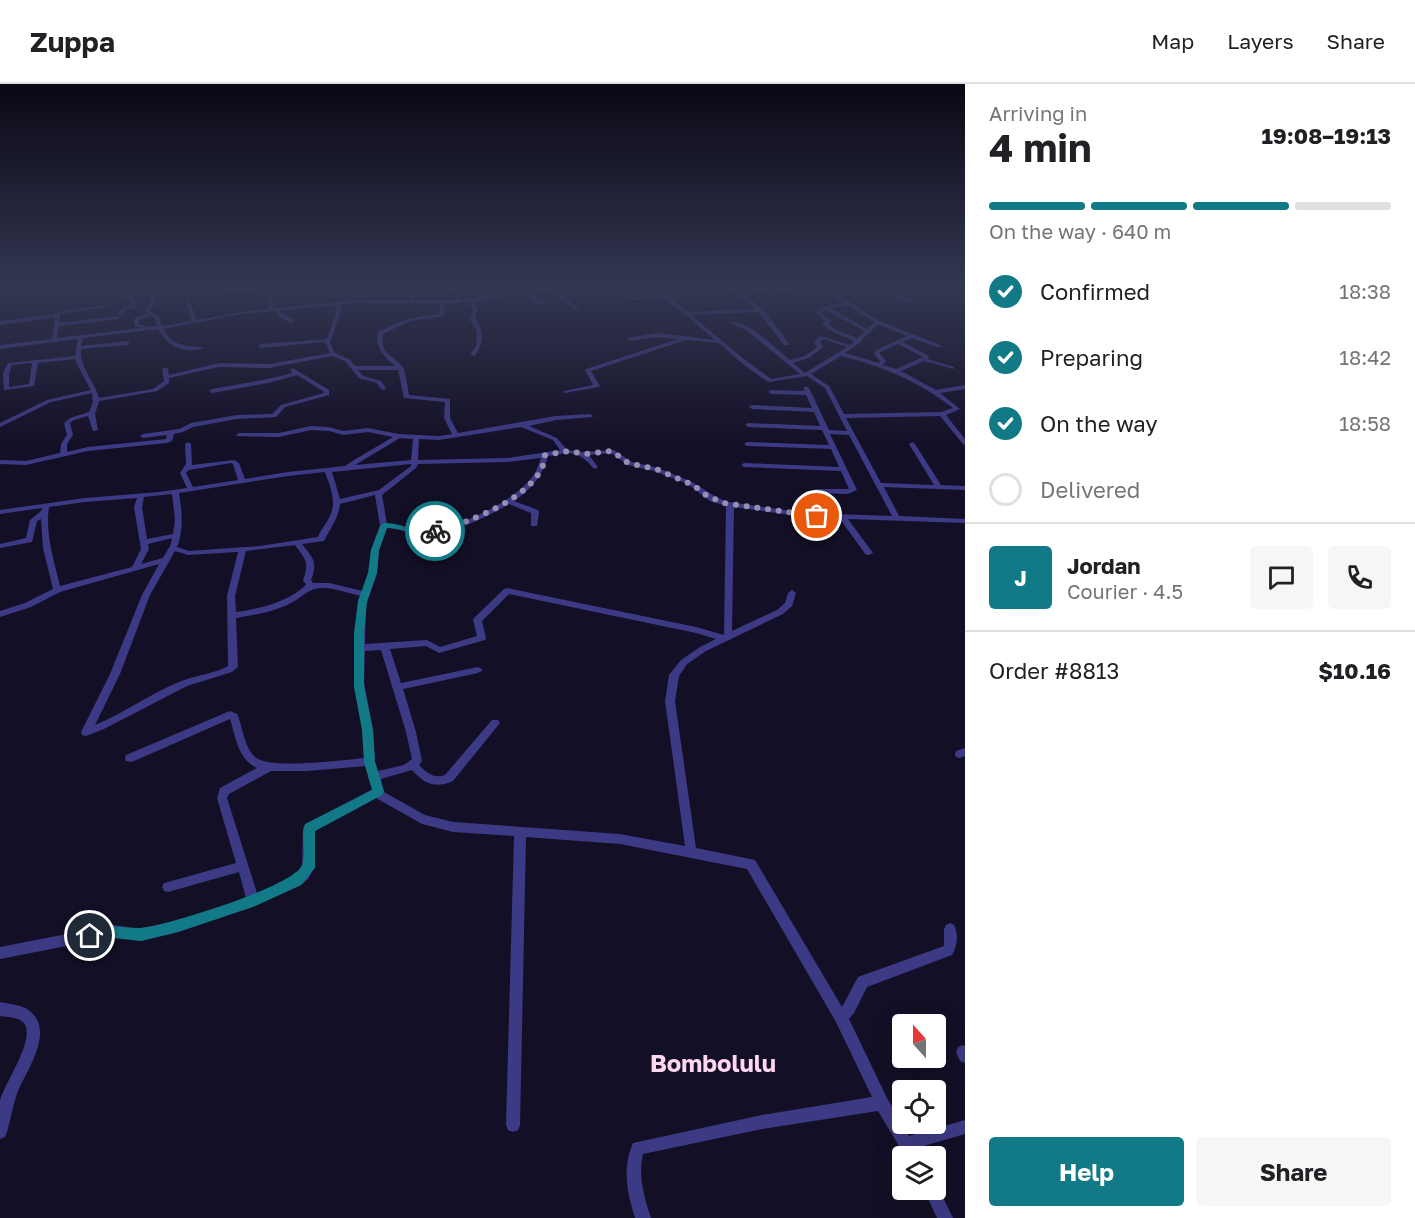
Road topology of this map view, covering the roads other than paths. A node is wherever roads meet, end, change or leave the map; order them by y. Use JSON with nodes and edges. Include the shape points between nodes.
{"nodes":[{"id":1,"x":61,"y":339,"type":"edge"},
{"id":2,"x":80,"y":339,"type":"edge"},
{"id":3,"x":169,"y":339,"type":"edge"},
{"id":4,"x":379,"y":339,"type":"edge"},
{"id":5,"x":480,"y":339,"type":"edge"},
{"id":6,"x":684,"y":339,"type":"joint"},
{"id":7,"x":715,"y":339,"type":"edge"},
{"id":8,"x":760,"y":339,"type":"edge"},
{"id":9,"x":783,"y":339,"type":"edge"},
{"id":10,"x":820,"y":339,"type":"edge"},
{"id":11,"x":828,"y":339,"type":"edge"},
{"id":12,"x":854,"y":339,"type":"edge"},
{"id":13,"x":861,"y":339,"type":"edge"},
{"id":14,"x":905,"y":339,"type":"edge"},
{"id":15,"x":919,"y":339,"type":"edge"},
{"id":16,"x":54,"y":340,"type":"joint"},
{"id":17,"x":329,"y":340,"type":"joint"},
{"id":18,"x":859,"y":341,"type":"junction"},
{"id":19,"x":718,"y":342,"type":"junction"},
{"id":20,"x":899,"y":342,"type":"junction"},
{"id":21,"x":127,"y":343,"type":"dead end"},
{"id":22,"x":786,"y":344,"type":"dead end"},
{"id":23,"x":0,"y":346,"type":"edge"},
{"id":24,"x":261,"y":346,"type":"dead end"},
{"id":25,"x":938,"y":346,"type":"dead end"},
{"id":26,"x":851,"y":347,"type":"junction"},
{"id":27,"x":78,"y":348,"type":"junction"},
{"id":28,"x":200,"y":348,"type":"dead end"},
{"id":29,"x":333,"y":354,"type":"junction"},
{"id":30,"x":841,"y":354,"type":"junction"},
{"id":31,"x":473,"y":355,"type":"dead end"},
{"id":32,"x":77,"y":357,"type":"junction"},
{"id":33,"x":924,"y":359,"type":"junction"},
{"id":34,"x":35,"y":361,"type":"junction"},
{"id":35,"x":789,"y":362,"type":"junction"},
{"id":36,"x":881,"y":364,"type":"junction"},
{"id":37,"x":355,"y":368,"type":"junction"},
{"id":38,"x":400,"y":368,"type":"junction"},
{"id":39,"x":952,"y":368,"type":"dead end"},
{"id":40,"x":165,"y":369,"type":"dead end"},
{"id":41,"x":897,"y":371,"type":"junction"},
{"id":42,"x":806,"y":375,"type":"junction"},
{"id":43,"x":168,"y":377,"type":"junction"},
{"id":44,"x":965,"y":387,"type":"edge"},
{"id":45,"x":383,"y":388,"type":"dead end"},
{"id":46,"x":94,"y":391,"type":"junction"},
{"id":47,"x":212,"y":391,"type":"dead end"},
{"id":48,"x":566,"y":392,"type":"dead end"},
{"id":49,"x":771,"y":392,"type":"dead end"},
{"id":50,"x":934,"y":392,"type":"junction"},
{"id":51,"x":96,"y":400,"type":"junction"},
{"id":52,"x":752,"y":407,"type":"dead end"},
{"id":53,"x":814,"y":410,"type":"junction"},
{"id":54,"x":92,"y":413,"type":"junction"},
{"id":55,"x":942,"y":414,"type":"junction"},
{"id":56,"x":590,"y":416,"type":"dead end"},
{"id":57,"x":842,"y":416,"type":"junction"},
{"id":58,"x":0,"y":424,"type":"edge"},
{"id":59,"x":522,"y":425,"type":"junction"},
{"id":60,"x":748,"y":425,"type":"dead end"},
{"id":61,"x":95,"y":430,"type":"dead end"},
{"id":62,"x":825,"y":430,"type":"junction"},
{"id":63,"x":171,"y":432,"type":"junction"},
{"id":64,"x":850,"y":433,"type":"junction"},
{"id":65,"x":239,"y":435,"type":"dead end"},
{"id":66,"x":143,"y":436,"type":"dead end"},
{"id":67,"x":399,"y":436,"type":"junction"},
{"id":68,"x":456,"y":436,"type":"junction"},
{"id":69,"x":416,"y":437,"type":"junction"},
{"id":70,"x":965,"y":443,"type":"edge"},
{"id":71,"x":188,"y":444,"type":"dead end"},
{"id":72,"x":747,"y":444,"type":"dead end"},
{"id":73,"x":912,"y":444,"type":"dead end"},
{"id":74,"x":832,"y":447,"type":"junction"},
{"id":75,"x":565,"y":452,"type":"junction"},
{"id":76,"x":584,"y":454,"type":"junction"},
{"id":77,"x":63,"y":455,"type":"junction"},
{"id":78,"x":545,"y":455,"type":"junction"},
{"id":79,"x":0,"y":462,"type":"edge"},
{"id":80,"x":415,"y":463,"type":"junction"},
{"id":81,"x":744,"y":465,"type":"dead end"},
{"id":82,"x":595,"y":467,"type":"dead end"},
{"id":83,"x":187,"y":468,"type":"junction"},
{"id":84,"x":347,"y":468,"type":"junction"},
{"id":85,"x":842,"y":469,"type":"junction"},
{"id":86,"x":328,"y":470,"type":"junction"},
{"id":87,"x":242,"y":481,"type":"junction"},
{"id":88,"x":878,"y":485,"type":"junction"},
{"id":89,"x":938,"y":486,"type":"junction"},
{"id":90,"x":965,"y":488,"type":"edge"},
{"id":91,"x":191,"y":489,"type":"junction"},
{"id":92,"x":815,"y":491,"type":"dead end"},
{"id":93,"x":175,"y":492,"type":"junction"},
{"id":94,"x":379,"y":492,"type":"junction"},
{"id":95,"x":141,"y":496,"type":"junction"},
{"id":96,"x":508,"y":501,"type":"junction"},
{"id":97,"x":338,"y":502,"type":"junction"},
{"id":98,"x":730,"y":505,"type":"junction"},
{"id":99,"x":45,"y":509,"type":"junction"},
{"id":100,"x":0,"y":512,"type":"edge"},
{"id":101,"x":842,"y":516,"type":"junction"},
{"id":102,"x":896,"y":517,"type":"junction"},
{"id":103,"x":965,"y":521,"type":"edge"},
{"id":104,"x":534,"y":524,"type":"dead end"},
{"id":105,"x":384,"y":526,"type":"junction"},
{"id":106,"x":177,"y":535,"type":"junction"},
{"id":107,"x":145,"y":542,"type":"junction"},
{"id":108,"x":297,"y":543,"type":"junction"},
{"id":109,"x":0,"y":546,"type":"edge"},
{"id":110,"x":173,"y":548,"type":"junction"},
{"id":111,"x":242,"y":550,"type":"junction"},
{"id":112,"x":869,"y":553,"type":"dead end"},
{"id":113,"x":166,"y":560,"type":"junction"},
{"id":114,"x":136,"y":567,"type":"junction"},
{"id":115,"x":311,"y":586,"type":"junction"},
{"id":116,"x":57,"y":590,"type":"junction"},
{"id":117,"x":792,"y":593,"type":"dead end"},
{"id":118,"x":364,"y":594,"type":"junction"},
{"id":119,"x":0,"y":614,"type":"edge"},
{"id":120,"x":232,"y":616,"type":"junction"},
{"id":121,"x":726,"y":637,"type":"junction"},
{"id":122,"x":386,"y":647,"type":"junction"},
{"id":123,"x":359,"y":648,"type":"junction"},
{"id":124,"x":478,"y":670,"type":"dead end"},
{"id":125,"x":398,"y":687,"type":"junction"},
{"id":126,"x":495,"y":723,"type":"dead end"},
{"id":127,"x":130,"y":758,"type":"dead end"},
{"id":128,"x":370,"y":762,"type":"junction"},
{"id":129,"x":413,"y":765,"type":"junction"},
{"id":130,"x":267,"y":768,"type":"junction"},
{"id":131,"x":373,"y":777,"type":"junction"},
{"id":132,"x":378,"y":792,"type":"junction"},
{"id":133,"x":520,"y":832,"type":"junction"},
{"id":134,"x":691,"y":851,"type":"junction"},
{"id":135,"x":242,"y":866,"type":"junction"},
{"id":136,"x":168,"y":887,"type":"dead end"},
{"id":137,"x":253,"y":901,"type":"junction"},
{"id":138,"x":950,"y":929,"type":"dead end"},
{"id":139,"x":0,"y":953,"type":"edge"},
{"id":140,"x":0,"y":1009,"type":"edge"},
{"id":141,"x":841,"y":1017,"type":"junction"},
{"id":142,"x":882,"y":1103,"type":"junction"},
{"id":143,"x":513,"y":1125,"type":"dead end"},
{"id":144,"x":965,"y":1126,"type":"edge"},
{"id":145,"x":0,"y":1132,"type":"edge"},
{"id":146,"x":907,"y":1146,"type":"edge"},
{"id":147,"x":918,"y":1146,"type":"edge"},
{"id":148,"x":937,"y":1200,"type":"edge"},
{"id":149,"x":643,"y":1218,"type":"edge"},
{"id":150,"x":945,"y":1218,"type":"edge"}],
"edges":[{"from":1,"to":16,"type":"street"},
{"from":2,"to":27,"type":"street"},
{"from":3,"to":28,"type":"street","via":[[185,350]]},
{"from":4,"to":38,"type":"street","via":[[381,349]]},
{"from":5,"to":31,"type":"street"},
{"from":6,"to":19,"type":"street"},
{"from":6,"to":48,"type":"street","via":[[588,370],[597,386]]},
{"from":7,"to":19,"type":"street"},
{"from":8,"to":35,"type":"street"},
{"from":9,"to":22,"type":"street"},
{"from":10,"to":35,"type":"street","via":[[817,342],[820,347],[809,356]]},
{"from":11,"to":26,"type":"street"},
{"from":12,"to":18,"type":"street"},
{"from":13,"to":18,"type":"street"},
{"from":14,"to":20,"type":"street"},
{"from":15,"to":25,"type":"street"},
{"from":16,"to":23,"type":"street"},
{"from":17,"to":24,"type":"street"},
{"from":17,"to":29,"type":"street","via":[[327,346]]},
{"from":18,"to":26,"type":"street"},
{"from":19,"to":42,"type":"street","via":[[770,381]]},
{"from":20,"to":33,"type":"street","via":[[927,357]]},
{"from":20,"to":36,"type":"street","via":[[878,351]]},
{"from":21,"to":27,"type":"street"},
{"from":26,"to":30,"type":"street"},
{"from":27,"to":32,"type":"street"},
{"from":29,"to":37,"type":"street"},
{"from":29,"to":43,"type":"street","via":[[268,366],[219,365]]},
{"from":30,"to":36,"type":"street"},
{"from":30,"to":42,"type":"street"},
{"from":32,"to":34,"type":"street"},
{"from":32,"to":46,"type":"street"},
{"from":33,"to":39,"type":"street"},
{"from":33,"to":41,"type":"street"},
{"from":34,"to":34,"type":"street","via":[[9,365],[6,389],[31,386]]},
{"from":35,"to":42,"type":"street"},
{"from":36,"to":41,"type":"street"},
{"from":37,"to":38,"type":"street"},
{"from":37,"to":45,"type":"street","via":[[362,377],[379,382]]},
{"from":38,"to":68,"type":"street","via":[[406,397],[448,400],[447,418]]},
{"from":40,"to":43,"type":"street"},
{"from":41,"to":50,"type":"street"},
{"from":42,"to":57,"type":"street","via":[[827,387]]},
{"from":43,"to":51,"type":"street","via":[[155,390]]},
{"from":44,"to":50,"type":"street"},
{"from":46,"to":51,"type":"street"},
{"from":46,"to":58,"type":"street","via":[[47,401]]},
{"from":47,"to":63,"type":"street","via":[[268,381],[296,371],[327,394],[283,406],[274,416],[237,417]]},
{"from":49,"to":53,"type":"street","via":[[806,390]]},
{"from":50,"to":55,"type":"street","via":[[957,409]]},
{"from":51,"to":54,"type":"street"},
{"from":52,"to":53,"type":"street"},
{"from":53,"to":62,"type":"street"},
{"from":54,"to":61,"type":"street"},
{"from":54,"to":77,"type":"street","via":[[67,423],[70,433]]},
{"from":55,"to":57,"type":"street"},
{"from":55,"to":70,"type":"street"},
{"from":56,"to":59,"type":"street"},
{"from":57,"to":64,"type":"street"},
{"from":59,"to":68,"type":"street"},
{"from":59,"to":75,"type":"street","via":[[555,439]]},
{"from":60,"to":62,"type":"street"},
{"from":62,"to":64,"type":"street"},
{"from":62,"to":74,"type":"street"},
{"from":63,"to":66,"type":"street"},
{"from":63,"to":77,"type":"street","via":[[167,441],[121,444]]},
{"from":64,"to":88,"type":"street"},
{"from":65,"to":67,"type":"street","via":[[279,435],[313,428],[343,433],[371,430]]},
{"from":67,"to":69,"type":"street"},
{"from":67,"to":84,"type":"street"},
{"from":68,"to":69,"type":"street"},
{"from":69,"to":80,"type":"street"},
{"from":71,"to":83,"type":"street"},
{"from":72,"to":74,"type":"street"},
{"from":73,"to":89,"type":"street"},
{"from":74,"to":85,"type":"street"},
{"from":75,"to":76,"type":"street"},
{"from":75,"to":78,"type":"street"},
{"from":76,"to":82,"type":"street"},
{"from":76,"to":98,"type":"street","via":[[612,451],[628,463],[656,469]]},
{"from":77,"to":79,"type":"street","via":[[26,463]]},
{"from":78,"to":80,"type":"street"},
{"from":78,"to":96,"type":"street","via":[[540,474]]},
{"from":80,"to":84,"type":"street"},
{"from":80,"to":94,"type":"street"},
{"from":81,"to":85,"type":"street"},
{"from":83,"to":87,"type":"street","via":[[232,461]]},
{"from":83,"to":91,"type":"street","via":[[183,476]]},
{"from":84,"to":86,"type":"street"},
{"from":85,"to":92,"type":"street","via":[[852,491]]},
{"from":86,"to":87,"type":"street"},
{"from":86,"to":97,"type":"street"},
{"from":87,"to":91,"type":"street"},
{"from":88,"to":89,"type":"street"},
{"from":88,"to":102,"type":"street"},
{"from":89,"to":90,"type":"street"},
{"from":91,"to":93,"type":"street"},
{"from":93,"to":95,"type":"street"},
{"from":93,"to":106,"type":"street"},
{"from":94,"to":97,"type":"street"},
{"from":94,"to":105,"type":"street"},
{"from":95,"to":99,"type":"street"},
{"from":95,"to":107,"type":"street","via":[[139,524]]},
{"from":96,"to":104,"type":"street","via":[[535,512]]},
{"from":96,"to":105,"type":"street","via":[[468,522],[426,533]]},
{"from":97,"to":108,"type":"street","via":[[321,539]]},
{"from":98,"to":101,"type":"street"},
{"from":98,"to":121,"type":"street"},
{"from":99,"to":100,"type":"street"},
{"from":99,"to":109,"type":"street","via":[[34,520],[29,540]]},
{"from":99,"to":116,"type":"street","via":[[46,538]]},
{"from":101,"to":102,"type":"street"},
{"from":101,"to":112,"type":"street"},
{"from":102,"to":103,"type":"street"},
{"from":105,"to":118,"type":"street"},
{"from":106,"to":107,"type":"street"},
{"from":106,"to":110,"type":"street"},
{"from":107,"to":114,"type":"street","via":[[145,552]]},
{"from":108,"to":111,"type":"street"},
{"from":108,"to":115,"type":"street","via":[[311,562],[307,580]]},
{"from":110,"to":111,"type":"street","via":[[185,553]]},
{"from":110,"to":113,"type":"street"},
{"from":111,"to":120,"type":"street","via":[[233,584]]},
{"from":113,"to":114,"type":"street"},
{"from":113,"to":120,"type":"street","via":[[146,595],[116,675],[86,732],[115,722],[184,684],[231,669]]},
{"from":114,"to":116,"type":"street"},
{"from":115,"to":118,"type":"street"},
{"from":115,"to":120,"type":"street","via":[[295,599]]},
{"from":116,"to":119,"type":"street"},
{"from":117,"to":121,"type":"street","via":[[789,604],[780,612]]},
{"from":118,"to":123,"type":"street"},
{"from":121,"to":122,"type":"street","via":[[512,591],[502,594],[478,618],[482,634],[479,639],[439,650],[427,643]]},
{"from":121,"to":134,"type":"street","via":[[684,662],[674,675],[672,687],[671,711]]},
{"from":122,"to":123,"type":"street"},
{"from":122,"to":125,"type":"street"},
{"from":123,"to":128,"type":"street","via":[[360,694]]},
{"from":124,"to":125,"type":"street"},
{"from":125,"to":129,"type":"street","via":[[416,750],[417,761]]},
{"from":126,"to":129,"type":"street","via":[[442,782],[428,778]]},
{"from":127,"to":130,"type":"street","via":[[230,715],[252,760]]},
{"from":128,"to":130,"type":"street"},
{"from":128,"to":131,"type":"street"},
{"from":129,"to":131,"type":"street"},
{"from":130,"to":135,"type":"street","via":[[224,791],[222,798]]},
{"from":131,"to":132,"type":"street"},
{"from":132,"to":133,"type":"street","via":[[406,812],[435,823]]},
{"from":132,"to":137,"type":"street","via":[[309,828],[308,868],[304,876]]},
{"from":133,"to":134,"type":"street","via":[[620,839]]},
{"from":133,"to":143,"type":"street"},
{"from":134,"to":141,"type":"street","via":[[751,864]]},
{"from":135,"to":136,"type":"street"},
{"from":135,"to":137,"type":"street"},
{"from":137,"to":139,"type":"street","via":[[141,934],[113,931]]},
{"from":138,"to":141,"type":"street","via":[[948,951],[863,982],[853,1005]]},
{"from":140,"to":145,"type":"street","via":[[25,1016],[32,1024],[34,1037],[11,1090]]},
{"from":141,"to":142,"type":"street"},
{"from":142,"to":146,"type":"street"},
{"from":142,"to":149,"type":"street","via":[[762,1122],[638,1148],[633,1171]]},
{"from":144,"to":147,"type":"street"},
{"from":148,"to":150,"type":"street"}]}
